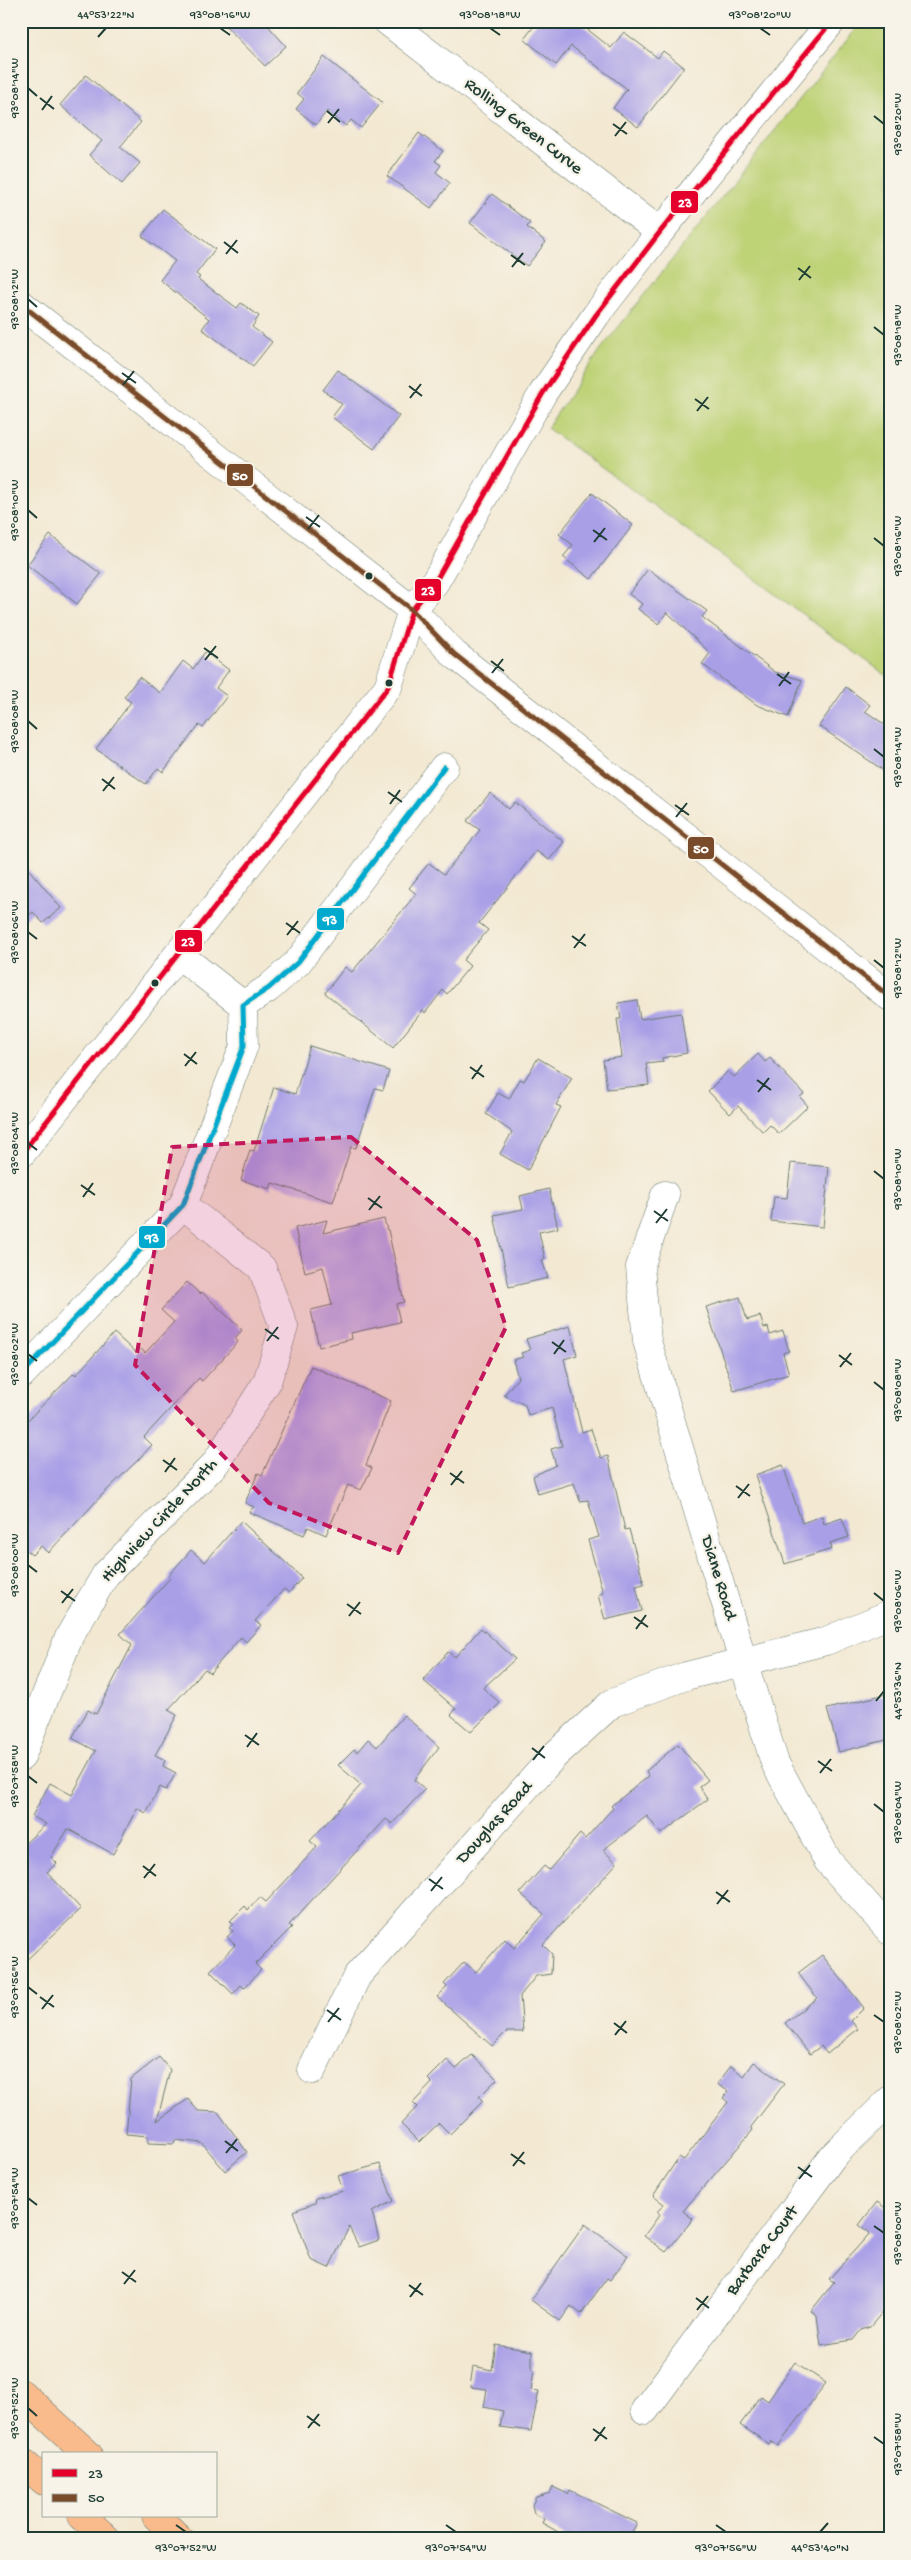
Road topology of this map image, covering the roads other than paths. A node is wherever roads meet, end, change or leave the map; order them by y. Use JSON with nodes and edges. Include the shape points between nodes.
{"nodes":[{"id":1,"x":388,"y":21,"type":"edge"},
{"id":2,"x":832,"y":21,"type":"edge"},
{"id":3,"x":660,"y":232,"type":"junction"},
{"id":4,"x":21,"y":304,"type":"edge"},
{"id":5,"x":412,"y":610,"type":"junction"},
{"id":6,"x":444,"y":767,"type":"dead end"},
{"id":7,"x":179,"y":956,"type":"junction"},
{"id":8,"x":890,"y":998,"type":"edge"},
{"id":9,"x":243,"y":1004,"type":"junction"},
{"id":10,"x":21,"y":1154,"type":"edge"},
{"id":11,"x":665,"y":1195,"type":"dead end"},
{"id":12,"x":183,"y":1205,"type":"junction"},
{"id":13,"x":21,"y":1375,"type":"edge"},
{"id":14,"x":890,"y":1614,"type":"edge"},
{"id":15,"x":743,"y":1662,"type":"junction"},
{"id":16,"x":21,"y":1757,"type":"edge"},
{"id":17,"x":890,"y":1931,"type":"edge"},
{"id":18,"x":312,"y":2070,"type":"dead end"},
{"id":19,"x":890,"y":2100,"type":"edge"},
{"id":20,"x":21,"y":2393,"type":"edge"},
{"id":21,"x":645,"y":2410,"type":"dead end"},
{"id":22,"x":86,"y":2452,"type":"edge"},
{"id":23,"x":21,"y":2461,"type":"edge"},
{"id":24,"x":42,"y":2480,"type":"edge"},
{"id":25,"x":84,"y":2518,"type":"edge"},
{"id":26,"x":158,"y":2518,"type":"edge"},
{"id":27,"x":107,"y":2539,"type":"edge"},
{"id":28,"x":180,"y":2539,"type":"edge"}],
"edges":[{"from":1,"to":3,"type":"street","name":"Rolling Green Curve"},
{"from":2,"to":3,"type":"street"},
{"from":3,"to":5,"type":"street","via":[[542,393],[435,582]]},
{"from":4,"to":5,"type":"street"},
{"from":5,"to":7,"type":"street","via":[[388,687]]},
{"from":5,"to":8,"type":"street","via":[[454,654]]},
{"from":6,"to":9,"type":"street","via":[[298,962],[269,988]]},
{"from":7,"to":9,"type":"street"},
{"from":7,"to":10,"type":"street"},
{"from":9,"to":12,"type":"street","via":[[244,1046]]},
{"from":11,"to":15,"type":"street","name":"Diane Road","via":[[640,1267],[647,1341]]},
{"from":12,"to":13,"type":"street"},
{"from":12,"to":16,"type":"street","name":"Highview Circle North","via":[[262,1268],[284,1327],[267,1382],[215,1464],[106,1574],[70,1635]]},
{"from":14,"to":15,"type":"street","name":"Douglas Road","via":[[826,1641]]},
{"from":15,"to":17,"type":"street","name":"Diane Road","via":[[775,1764],[828,1861]]},
{"from":15,"to":18,"type":"street","name":"Douglas Road","via":[[686,1676],[612,1703],[554,1756],[357,1976]]},
{"from":19,"to":21,"type":"street","name":"Barbara Court","via":[[834,2156]]},
{"from":20,"to":22,"type":"highway"},
{"from":23,"to":24,"type":"highway"},
{"from":25,"to":27,"type":"highway"},
{"from":26,"to":28,"type":"highway"}]}
